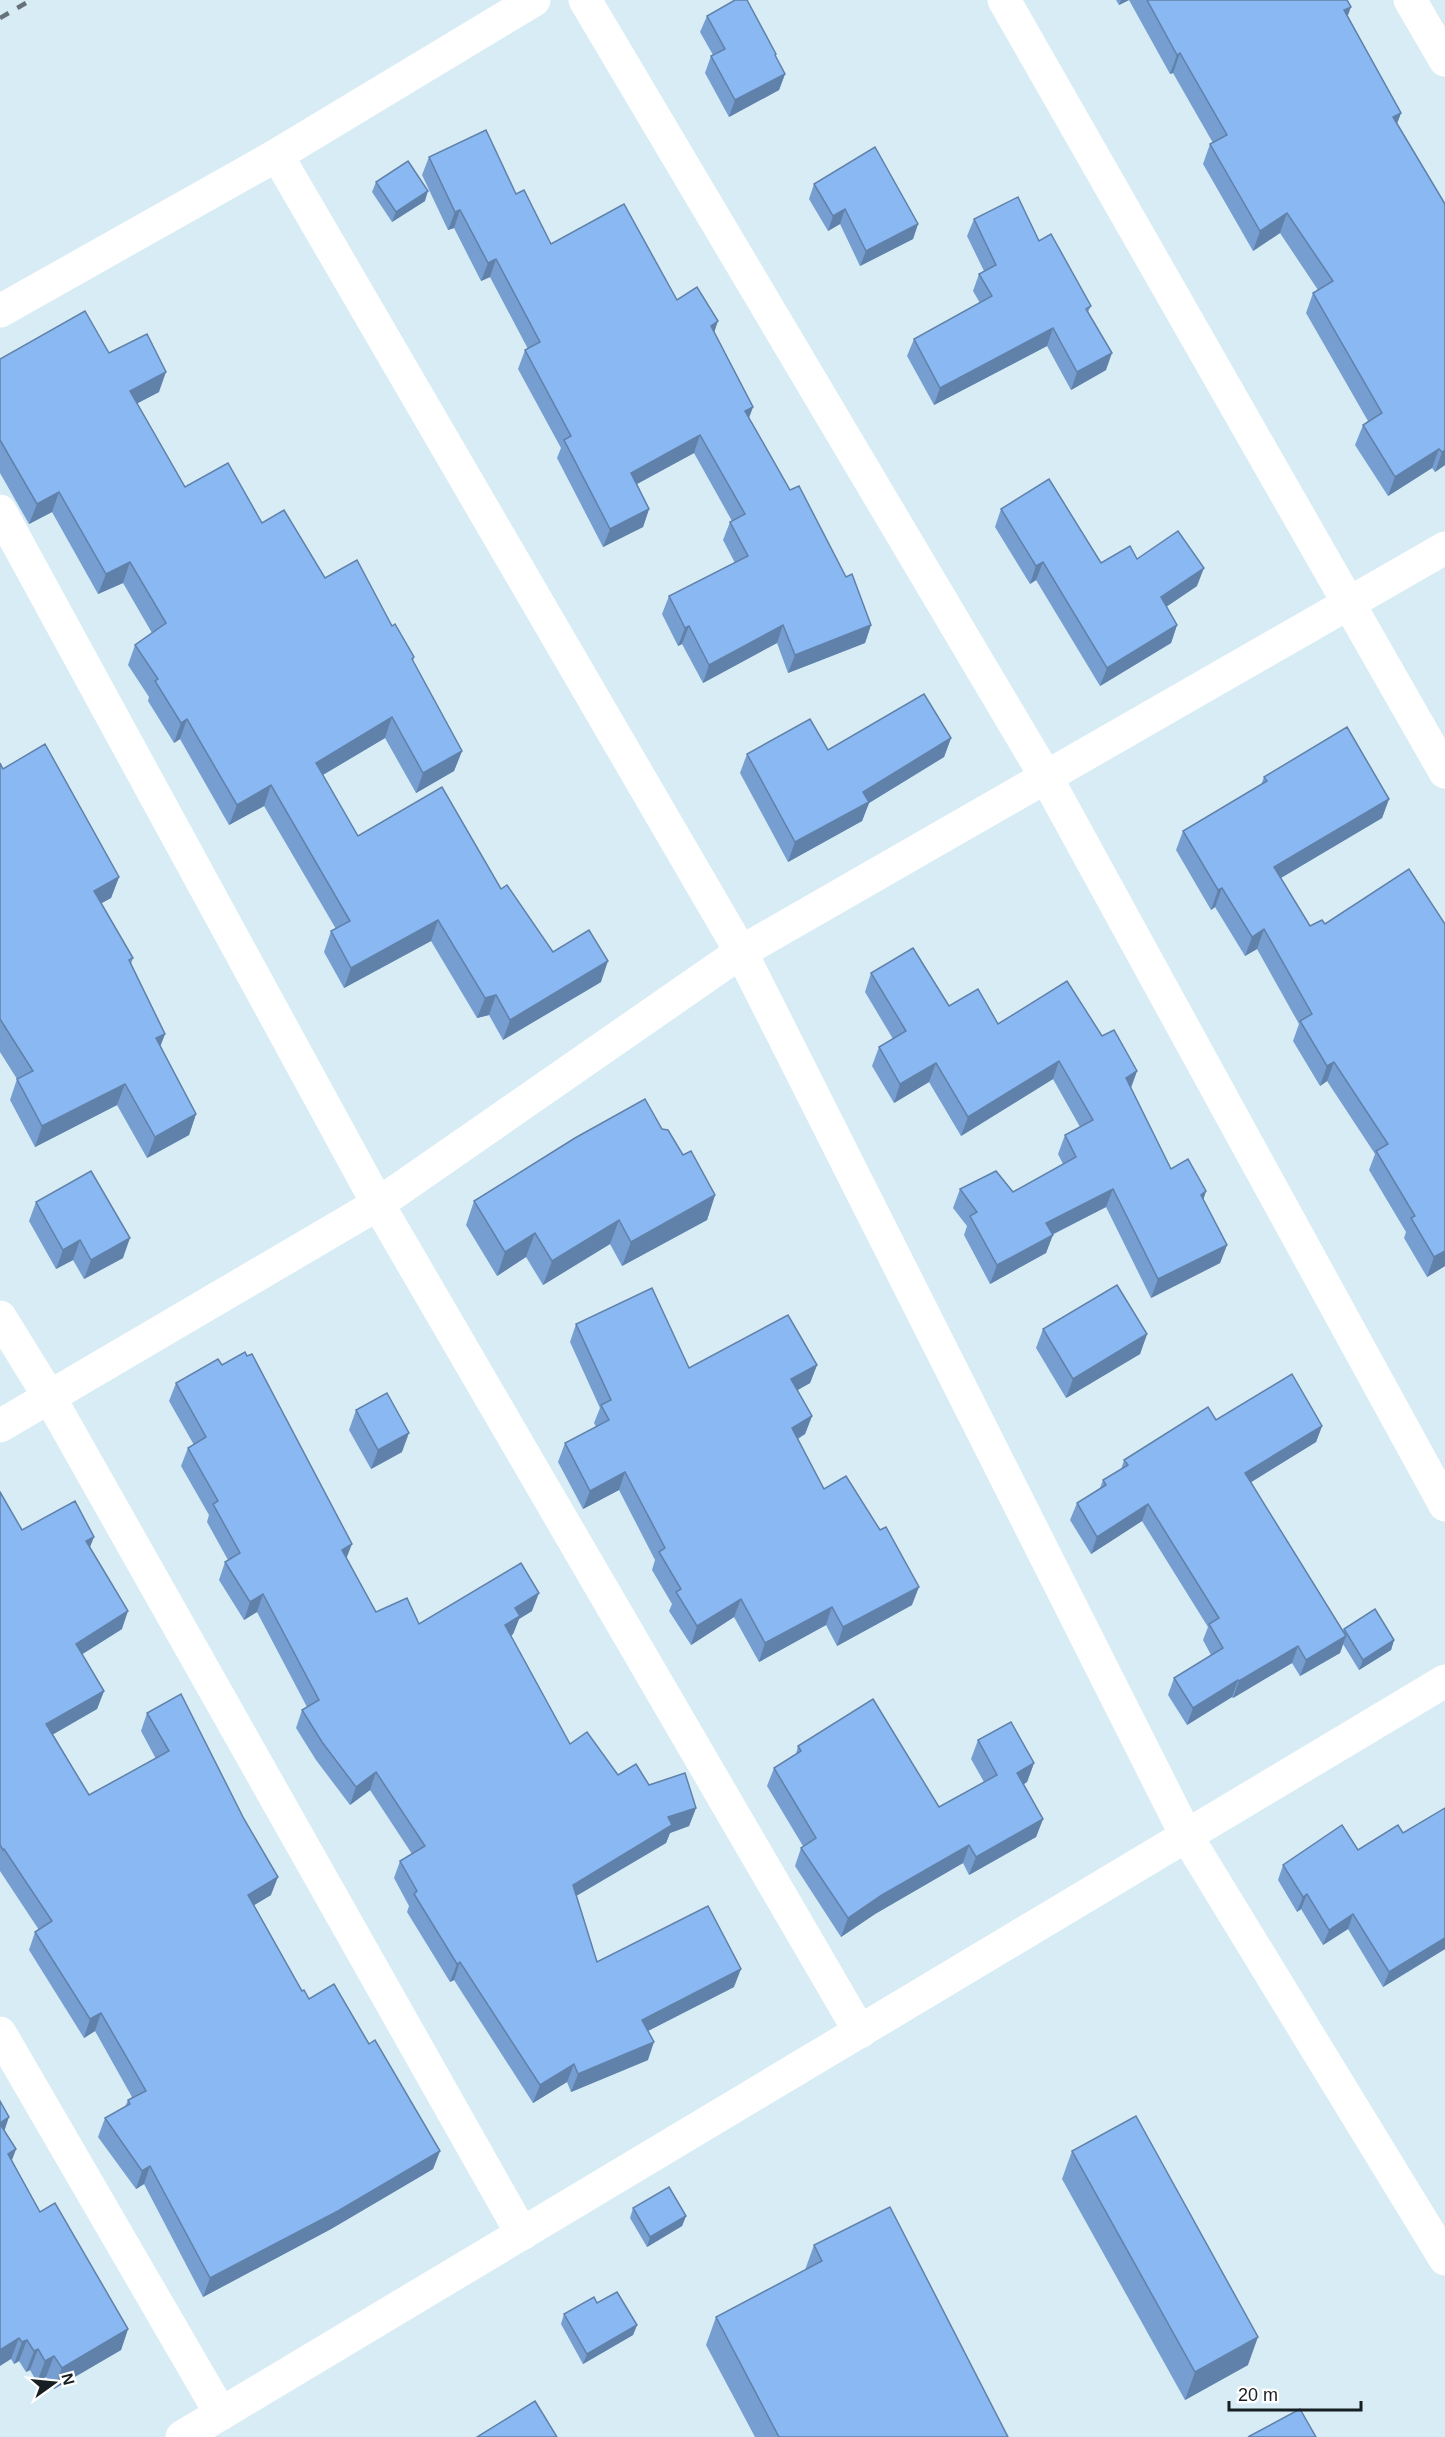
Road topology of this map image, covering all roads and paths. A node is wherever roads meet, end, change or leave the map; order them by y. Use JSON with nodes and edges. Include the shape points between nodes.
{"nodes":[{"id":1,"x":534,"y":0,"type":"edge"},
{"id":2,"x":585,"y":0,"type":"edge"},
{"id":3,"x":1004,"y":0,"type":"edge"},
{"id":4,"x":1410,"y":0,"type":"edge"},
{"id":5,"x":1445,"y":60,"type":"edge"},
{"id":6,"x":277,"y":155,"type":"junction"},
{"id":7,"x":0,"y":311,"type":"edge"},
{"id":8,"x":0,"y":511,"type":"edge"},
{"id":9,"x":1445,"y":548,"type":"edge"},
{"id":10,"x":1348,"y":604,"type":"junction"},
{"id":11,"x":1445,"y":772,"type":"edge"},
{"id":12,"x":1046,"y":777,"type":"junction"},
{"id":13,"x":741,"y":952,"type":"junction"},
{"id":14,"x":378,"y":1204,"type":"junction"},
{"id":15,"x":0,"y":1317,"type":"edge"},
{"id":16,"x":50,"y":1398,"type":"junction"},
{"id":17,"x":0,"y":1426,"type":"edge"},
{"id":18,"x":1445,"y":1505,"type":"edge"},
{"id":19,"x":1445,"y":1681,"type":"edge"},
{"id":20,"x":1186,"y":1835,"type":"junction"},
{"id":21,"x":860,"y":2032,"type":"junction"},
{"id":22,"x":0,"y":2033,"type":"edge"},
{"id":23,"x":522,"y":2234,"type":"junction"},
{"id":24,"x":1445,"y":2259,"type":"edge"},
{"id":25,"x":221,"y":2414,"type":"junction"},
{"id":26,"x":183,"y":2437,"type":"edge"}],
"edges":[{"from":1,"to":6,"type":"street"},
{"from":2,"to":12,"type":"street"},
{"from":3,"to":10,"type":"street"},
{"from":4,"to":5,"type":"street"},
{"from":6,"to":7,"type":"street"},
{"from":6,"to":13,"type":"street"},
{"from":8,"to":14,"type":"street"},
{"from":9,"to":10,"type":"street"},
{"from":10,"to":11,"type":"street"},
{"from":10,"to":12,"type":"street"},
{"from":12,"to":13,"type":"street"},
{"from":12,"to":18,"type":"street"},
{"from":13,"to":14,"type":"street"},
{"from":13,"to":20,"type":"street"},
{"from":14,"to":16,"type":"street"},
{"from":14,"to":21,"type":"street"},
{"from":15,"to":16,"type":"street"},
{"from":16,"to":17,"type":"street"},
{"from":16,"to":23,"type":"street"},
{"from":19,"to":20,"type":"street"},
{"from":20,"to":21,"type":"street"},
{"from":20,"to":24,"type":"street"},
{"from":21,"to":23,"type":"street"},
{"from":22,"to":25,"type":"street"},
{"from":23,"to":25,"type":"street"},
{"from":25,"to":26,"type":"street"}]}
